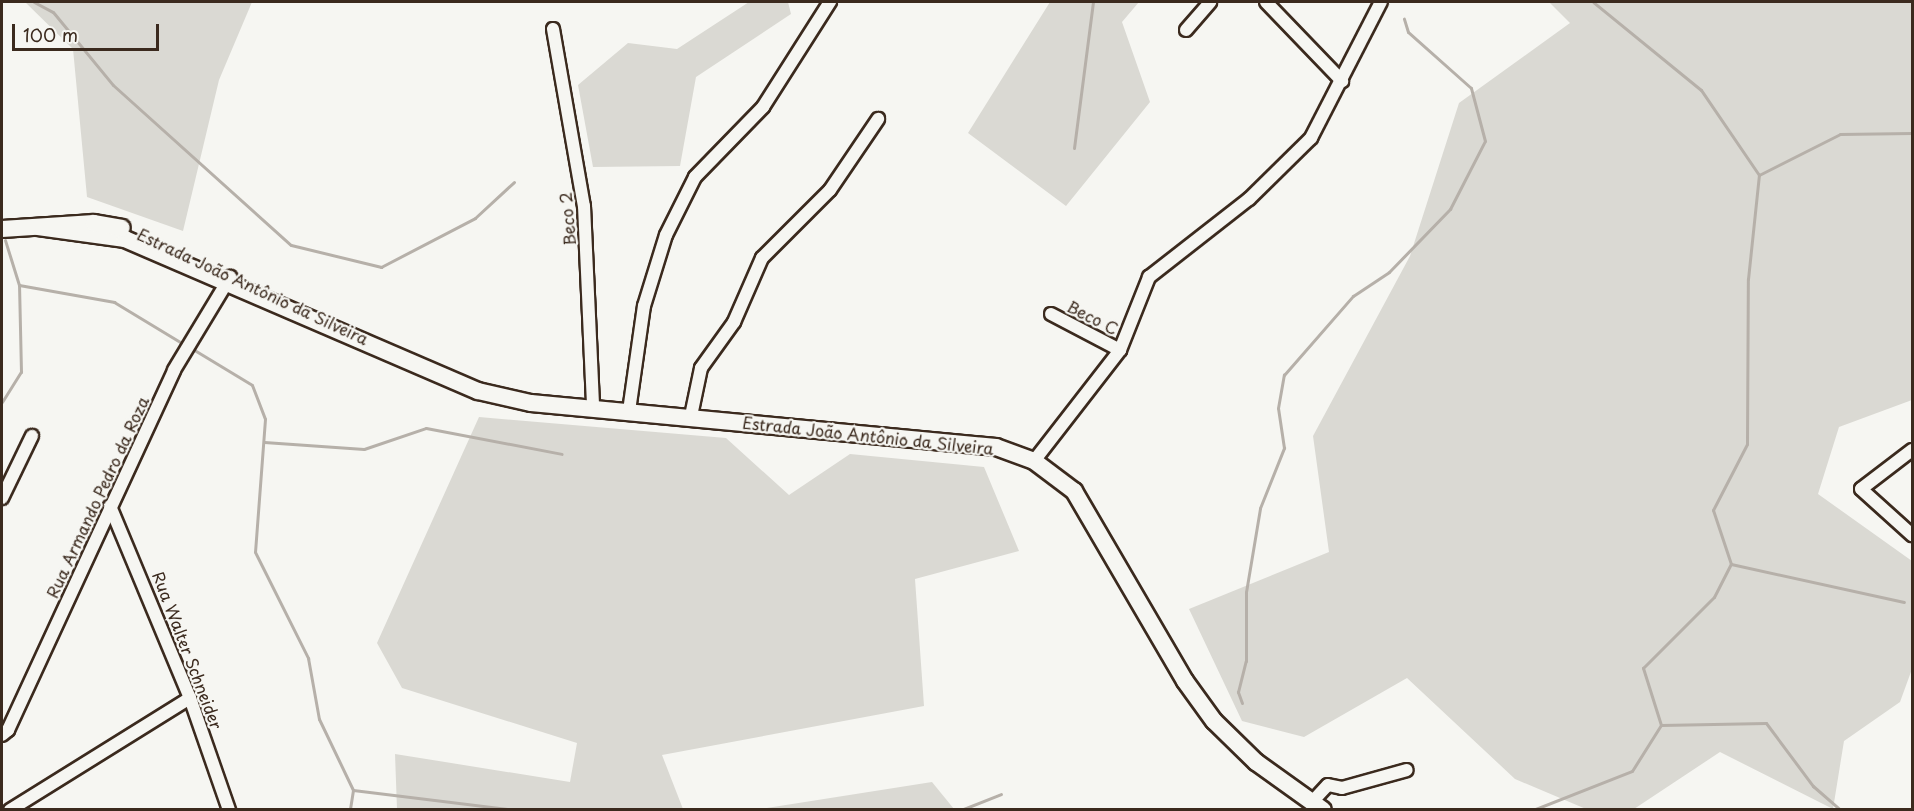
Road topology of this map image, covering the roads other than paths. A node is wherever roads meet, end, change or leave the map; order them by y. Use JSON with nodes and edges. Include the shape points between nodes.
{"nodes":[{"id":1,"x":830,"y":2,"type":"edge"},
{"id":2,"x":1210,"y":2,"type":"edge"},
{"id":3,"x":1266,"y":2,"type":"edge"},
{"id":4,"x":1381,"y":2,"type":"edge"},
{"id":5,"x":553,"y":29,"type":"dead end"},
{"id":6,"x":1186,"y":30,"type":"dead end"},
{"id":7,"x":1342,"y":81,"type":"junction"},
{"id":8,"x":878,"y":119,"type":"dead end"},
{"id":9,"x":2,"y":229,"type":"edge"},
{"id":10,"x":228,"y":280,"type":"junction"},
{"id":11,"x":1051,"y":314,"type":"dead end"},
{"id":12,"x":1120,"y":350,"type":"junction"},
{"id":13,"x":593,"y":408,"type":"junction"},
{"id":14,"x":629,"y":411,"type":"junction"},
{"id":15,"x":691,"y":416,"type":"junction"},
{"id":16,"x":32,"y":436,"type":"dead end"},
{"id":17,"x":1912,"y":450,"type":"edge"},
{"id":18,"x":1034,"y":461,"type":"junction"},
{"id":19,"x":2,"y":498,"type":"edge"},
{"id":20,"x":110,"y":506,"type":"junction"},
{"id":21,"x":1912,"y":536,"type":"edge"},
{"id":22,"x":190,"y":698,"type":"junction"},
{"id":23,"x":2,"y":735,"type":"edge"},
{"id":24,"x":1407,"y":770,"type":"dead end"},
{"id":25,"x":1317,"y":806,"type":"edge"},
{"id":26,"x":10,"y":810,"type":"edge"},
{"id":27,"x":229,"y":810,"type":"edge"}],
"edges":[{"from":1,"to":14,"type":"street","via":[[764,107],[695,177],[666,235],[644,306]]},
{"from":2,"to":6,"type":"street"},
{"from":3,"to":7,"type":"street"},
{"from":4,"to":7,"type":"street"},
{"from":5,"to":13,"type":"street","name":"Beco 2","via":[[584,206]]},
{"from":7,"to":12,"type":"street","via":[[1311,138],[1295,155],[1248,199],[1149,277]]},
{"from":8,"to":15,"type":"street","via":[[830,190],[762,258],[734,322],[701,368]]},
{"from":9,"to":10,"type":"main road","name":"Estrada João Antônio da Silveira","via":[[38,227],[125,239]]},
{"from":10,"to":13,"type":"main road","name":"Estrada João Antônio da Silveira","via":[[425,372],[531,404]]},
{"from":10,"to":20,"type":"street","name":"Rua Armando Pedro da Roza","via":[[174,370]]},
{"from":11,"to":12,"type":"street","name":"Beco C"},
{"from":12,"to":18,"type":"street"},
{"from":13,"to":14,"type":"main road","name":"Estrada João Antônio da Silveira"},
{"from":14,"to":15,"type":"main road","name":"Estrada João Antônio da Silveira"},
{"from":15,"to":18,"type":"main road","name":"Estrada João Antônio da Silveira","via":[[996,447]]},
{"from":16,"to":19,"type":"street"},
{"from":17,"to":21,"type":"street","via":[[1861,489]]},
{"from":18,"to":25,"type":"main road","name":"Estrada João Antônio da Silveira","via":[[1074,491],[1185,681],[1214,721],[1256,762]]},
{"from":20,"to":22,"type":"street","name":"Rua Walter Schneider"},
{"from":20,"to":23,"type":"street","name":"Rua Armando Pedro da Roza","via":[[8,730]]},
{"from":22,"to":26,"type":"street"},
{"from":22,"to":27,"type":"street","name":"Rua Walter Schneider"},
{"from":24,"to":25,"type":"street","via":[[1342,788],[1328,784]]}]}
